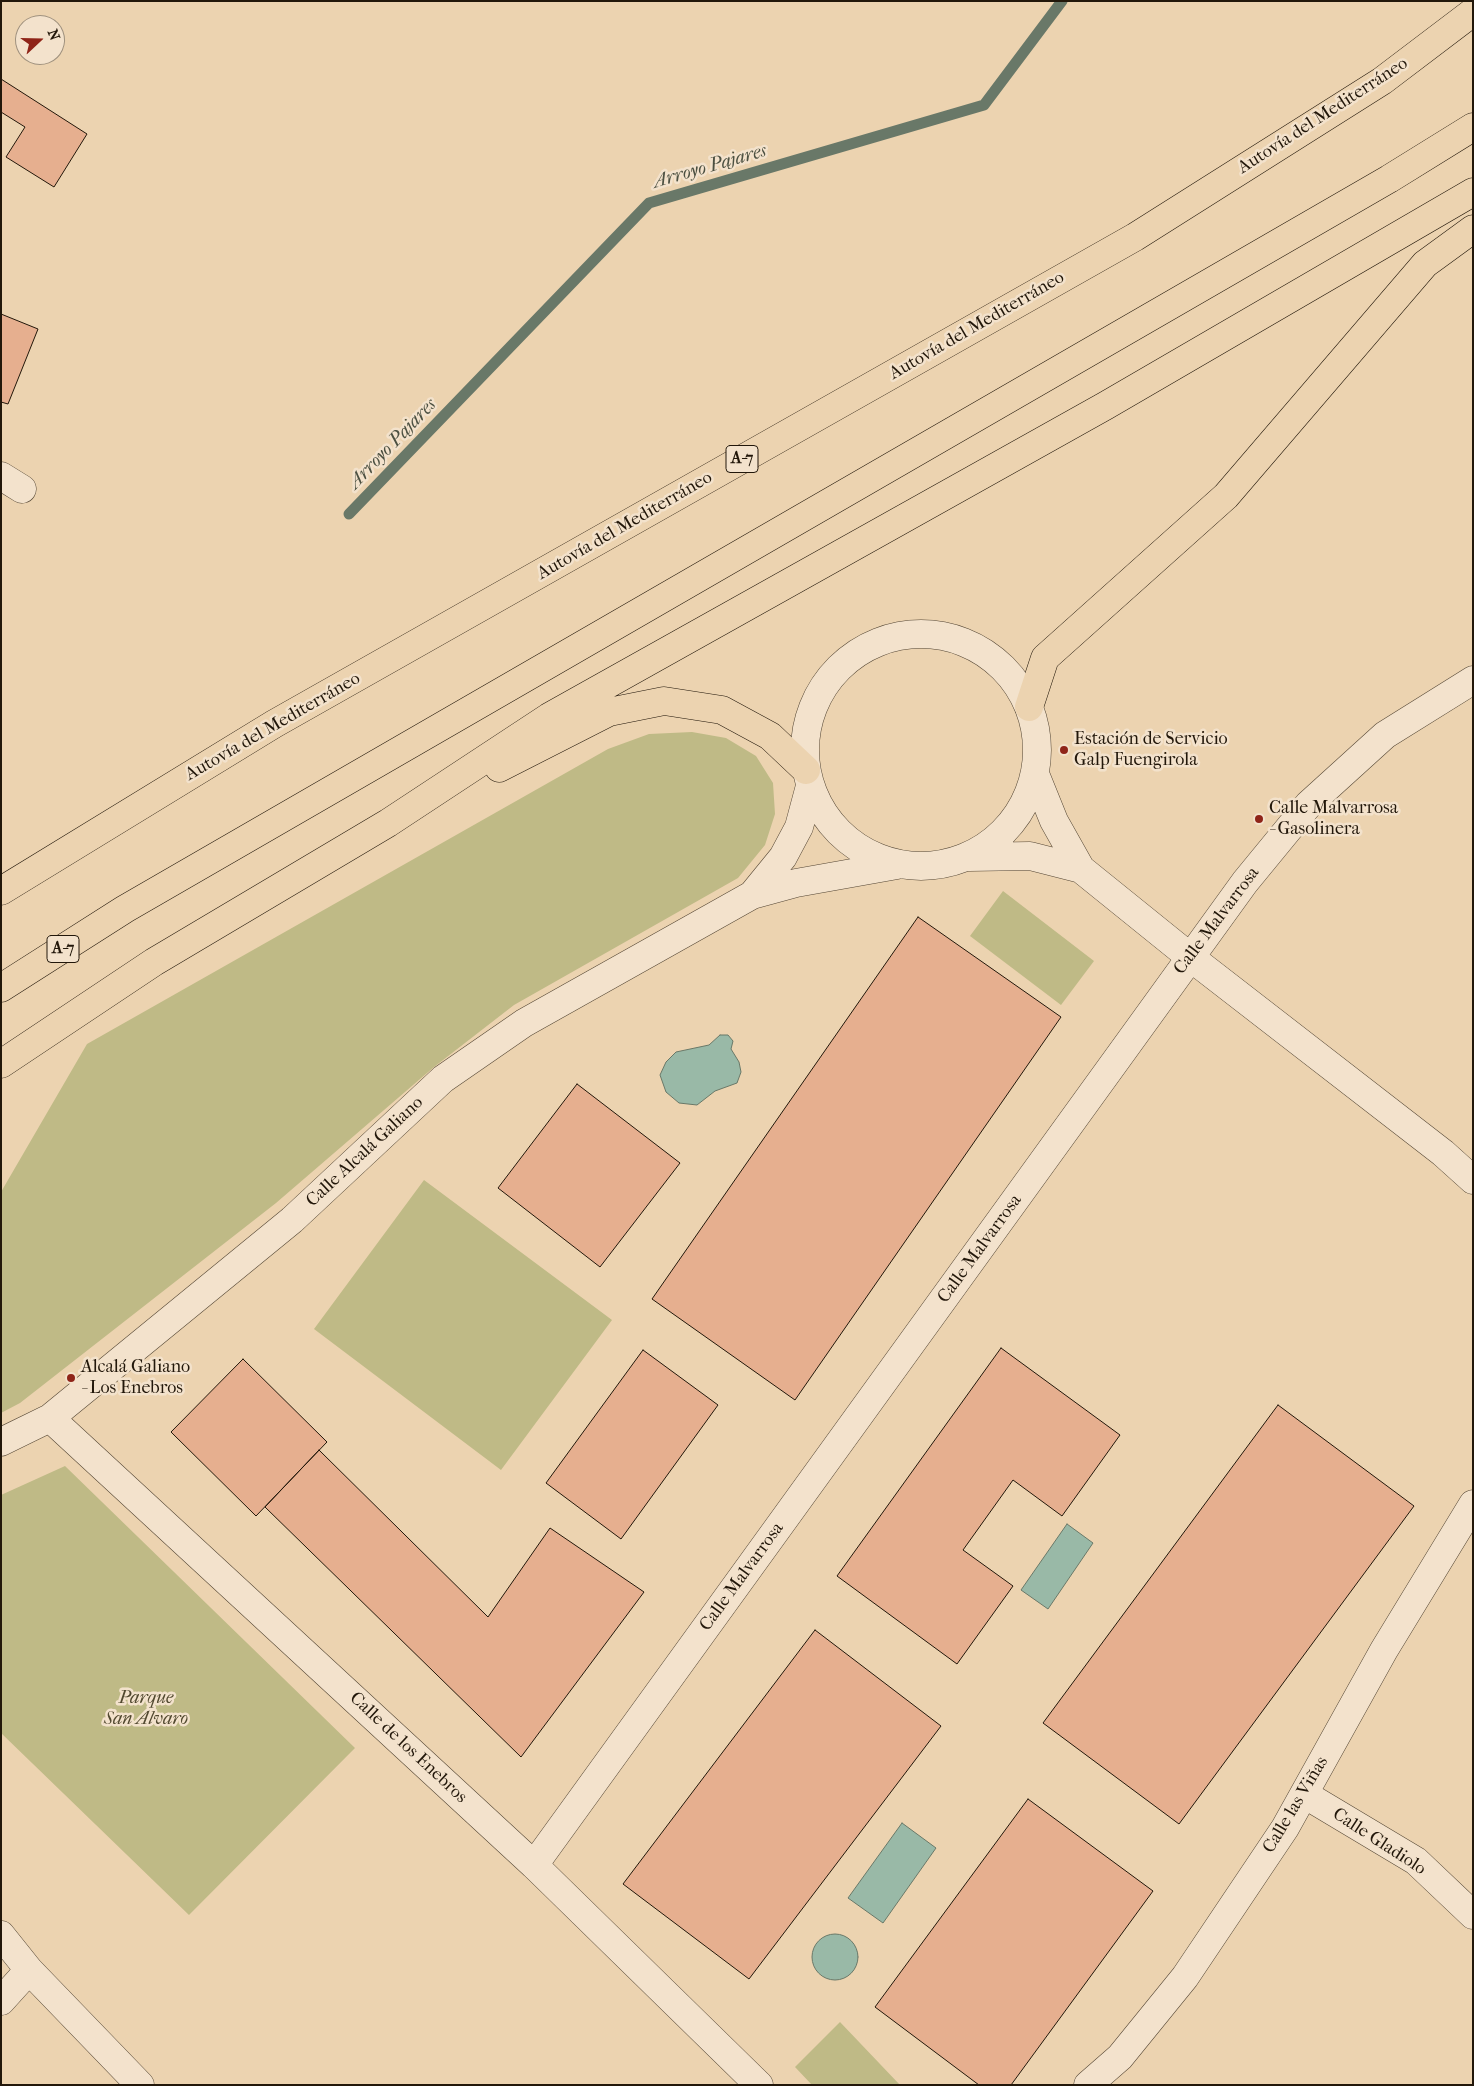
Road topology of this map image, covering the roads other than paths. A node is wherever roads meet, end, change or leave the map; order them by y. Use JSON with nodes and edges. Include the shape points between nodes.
{"nodes":[{"id":1,"x":1473,"y":12,"type":"edge"},
{"id":2,"x":1473,"y":127,"type":"edge"},
{"id":3,"x":1473,"y":192,"type":"edge"},
{"id":4,"x":1473,"y":229,"type":"edge"},
{"id":5,"x":1473,"y":680,"type":"edge"},
{"id":6,"x":1029,"y":707,"type":"junction"},
{"id":7,"x":1035,"y":774,"type":"junction"},
{"id":8,"x":808,"y":778,"type":"junction"},
{"id":9,"x":388,"y":823,"type":"junction"},
{"id":10,"x":967,"y":857,"type":"junction"},
{"id":11,"x":897,"y":864,"type":"junction"},
{"id":12,"x":1081,"y":869,"type":"junction"},
{"id":13,"x":1,"y":891,"type":"edge"},
{"id":14,"x":752,"y":894,"type":"junction"},
{"id":15,"x":1190,"y":957,"type":"junction"},
{"id":16,"x":1,"y":988,"type":"edge"},
{"id":17,"x":1,"y":1064,"type":"edge"},
{"id":18,"x":1473,"y":1180,"type":"edge"},
{"id":19,"x":50,"y":1418,"type":"junction"},
{"id":20,"x":1,"y":1442,"type":"edge"},
{"id":21,"x":1473,"y":1504,"type":"edge"},
{"id":22,"x":1304,"y":1794,"type":"junction"},
{"id":23,"x":534,"y":1865,"type":"junction"},
{"id":24,"x":1473,"y":1915,"type":"edge"},
{"id":25,"x":1,"y":1935,"type":"edge"},
{"id":26,"x":29,"y":1970,"type":"junction"},
{"id":27,"x":1,"y":2001,"type":"edge"},
{"id":28,"x":1101,"y":2081,"type":"edge"},
{"id":29,"x":140,"y":2085,"type":"edge"},
{"id":30,"x":759,"y":2085,"type":"edge"}],
"edges":[{"from":1,"to":13,"type":"highway","name":"Autovía del Mediterráneo","number":"A-7","via":[[1382,82],[1135,237],[282,719]]},
{"from":2,"to":16,"type":"highway","number":"A-7","via":[[1390,179],[125,909]]},
{"from":3,"to":9,"type":"highway","via":[[1105,406],[549,717]]},
{"from":4,"to":6,"type":"highway","via":[[1425,264],[1226,496],[1045,658]]},
{"from":5,"to":15,"type":"street","name":"Calle Malvarrosa","via":[[1385,735],[1309,804],[1245,882]]},
{"from":6,"to":7,"type":"street","via":[[1038,749]]},
{"from":6,"to":8,"type":"street","via":[[1020,687],[1006,670],[975,646],[940,634],[897,635],[861,648],[829,676],[816,696],[804,745]]},
{"from":7,"to":10,"type":"street","via":[[1026,800],[1012,824],[992,843]]},
{"from":7,"to":12,"type":"street","via":[[1054,821]]},
{"from":8,"to":9,"type":"highway","via":[[770,736],[722,710],[664,701],[609,712]]},
{"from":8,"to":11,"type":"street","via":[[823,814],[843,837],[868,854]]},
{"from":8,"to":14,"type":"street","name":"Calle Alcalá Galiano","via":[[798,827],[791,842],[783,857]]},
{"from":9,"to":17,"type":"highway","via":[[154,962]]},
{"from":10,"to":11,"type":"street","via":[[933,866]]},
{"from":10,"to":12,"type":"street","via":[[1030,856]]},
{"from":11,"to":14,"type":"street","name":"Calle Alcalá Galiano"},
{"from":12,"to":15,"type":"street"},
{"from":14,"to":19,"type":"street","name":"Calle Alcalá Galiano","via":[[524,1023],[443,1079],[292,1220]]},
{"from":15,"to":18,"type":"street","via":[[1443,1153]]},
{"from":15,"to":23,"type":"street","name":"Calle Malvarrosa"},
{"from":19,"to":20,"type":"street","name":"Calle Alcalá Galiano"},
{"from":19,"to":23,"type":"street","name":"Calle de los Enebros"},
{"from":21,"to":22,"type":"street","name":"Calle las Viñas","via":[[1384,1650]]},
{"from":22,"to":24,"type":"street","name":"Calle Gladiolo","via":[[1416,1861]]},
{"from":22,"to":28,"type":"street","name":"Calle las Viñas","via":[[1285,1828],[1185,1977]]},
{"from":23,"to":30,"type":"street","name":"Calle de los Enebros"},
{"from":25,"to":26,"type":"street"},
{"from":26,"to":27,"type":"street"},
{"from":26,"to":29,"type":"street"}]}
